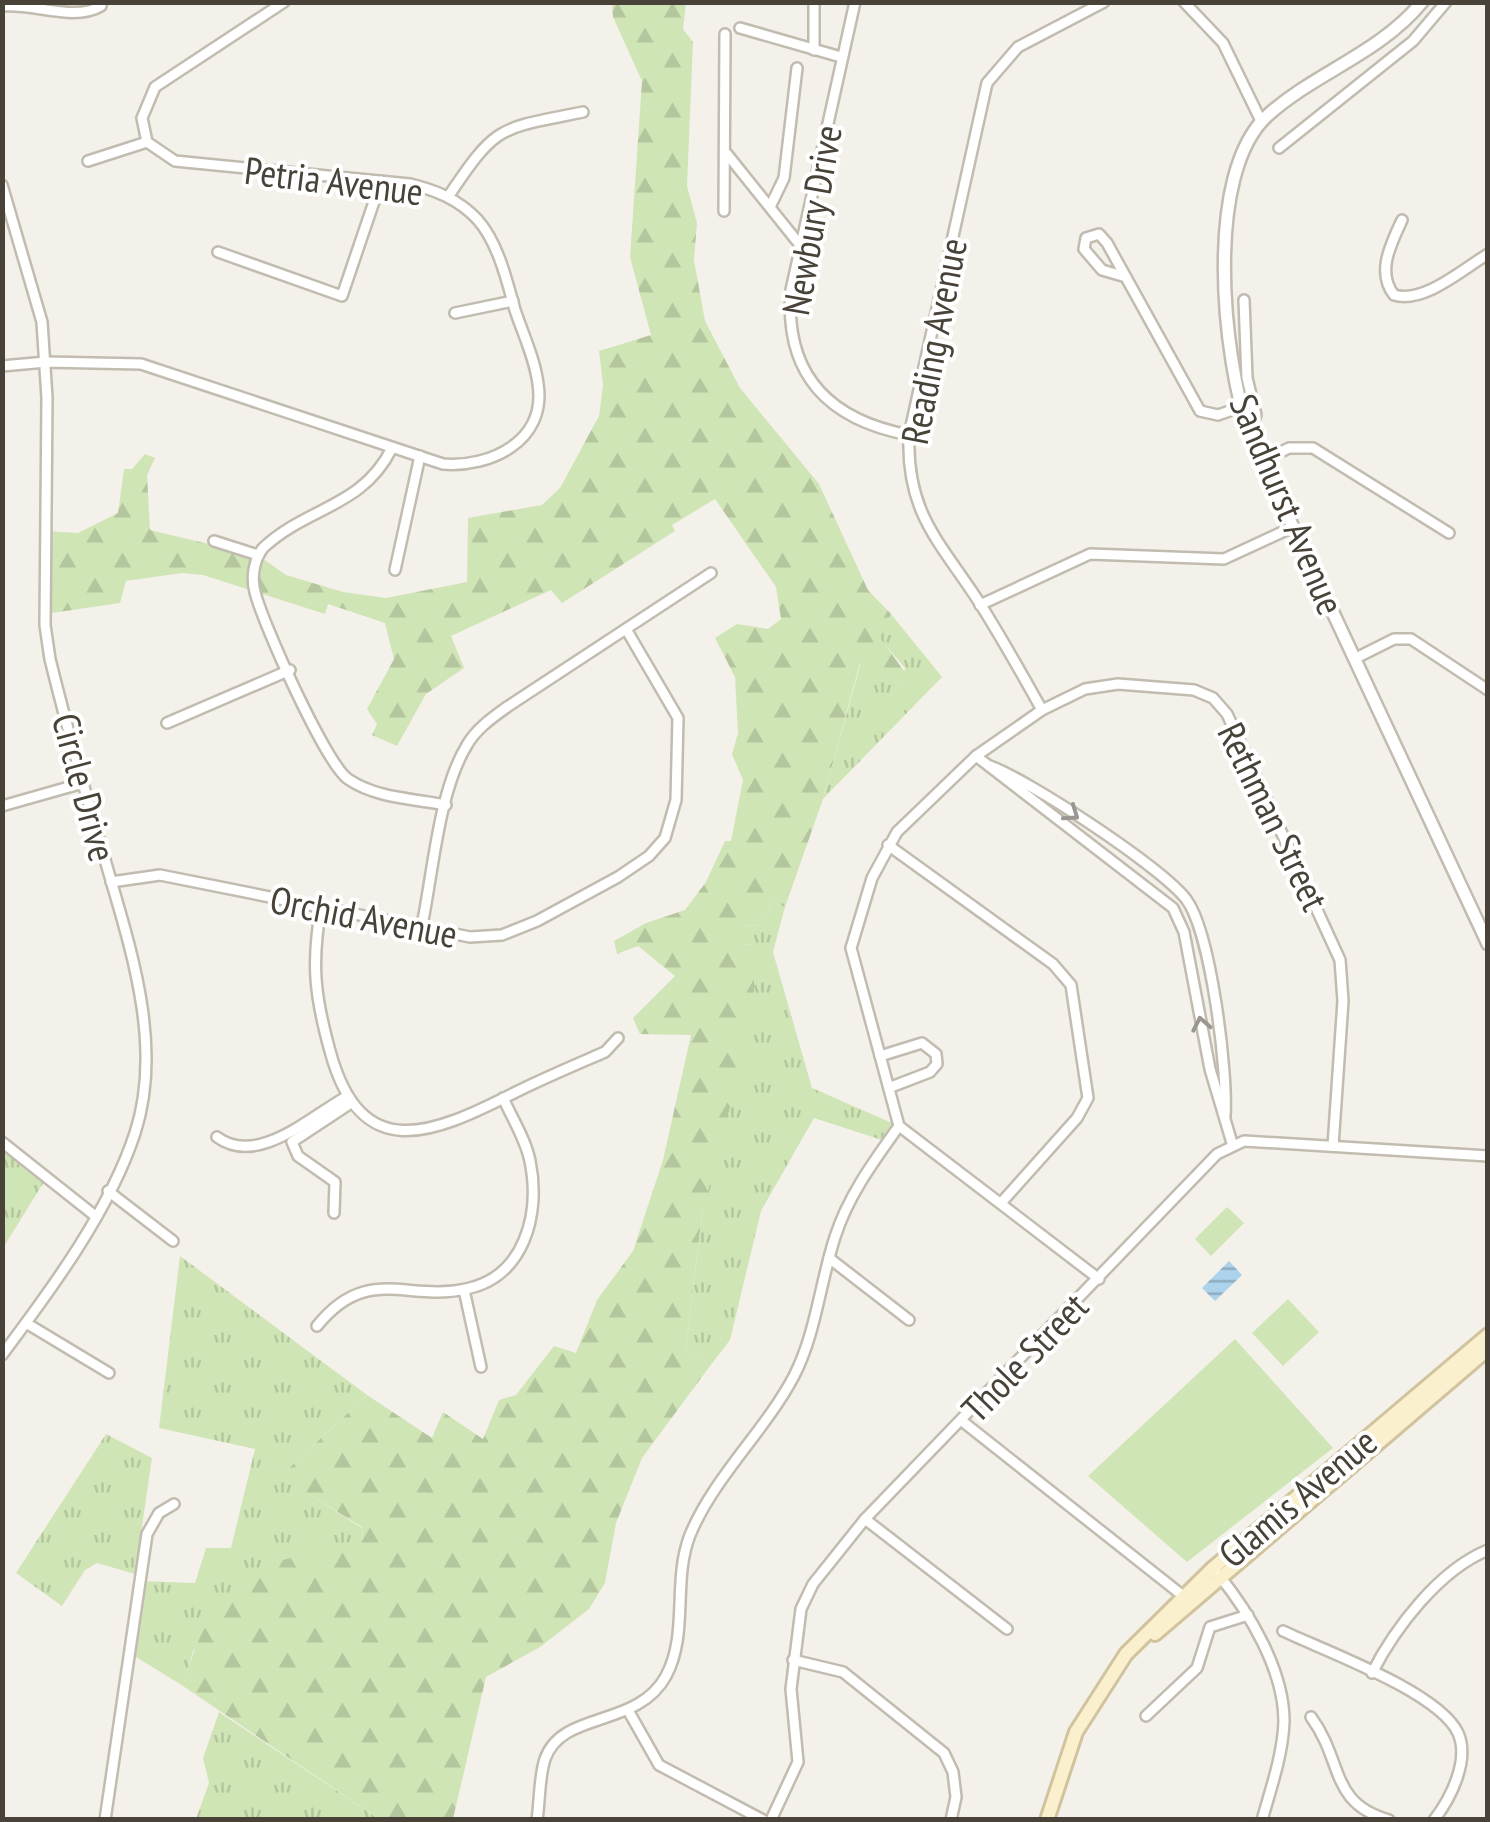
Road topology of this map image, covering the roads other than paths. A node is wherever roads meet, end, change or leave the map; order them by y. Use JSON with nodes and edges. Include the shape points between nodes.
{"nodes":[{"id":1,"x":284,"y":2,"type":"edge"},
{"id":2,"x":814,"y":2,"type":"edge"},
{"id":3,"x":854,"y":2,"type":"edge"},
{"id":4,"x":1104,"y":2,"type":"edge"},
{"id":5,"x":1184,"y":2,"type":"edge"},
{"id":6,"x":1422,"y":2,"type":"edge"},
{"id":7,"x":1446,"y":2,"type":"edge"},
{"id":8,"x":2,"y":6,"type":"edge"},
{"id":9,"x":101,"y":6,"type":"dead end"},
{"id":10,"x":740,"y":28,"type":"dead end"},
{"id":11,"x":725,"y":34,"type":"dead end"},
{"id":12,"x":814,"y":50,"type":"junction"},
{"id":13,"x":841,"y":58,"type":"junction"},
{"id":14,"x":797,"y":68,"type":"dead end"},
{"id":15,"x":583,"y":112,"type":"dead end"},
{"id":16,"x":1261,"y":122,"type":"junction"},
{"id":17,"x":147,"y":142,"type":"junction"},
{"id":18,"x":1280,"y":148,"type":"dead end"},
{"id":19,"x":726,"y":154,"type":"junction"},
{"id":20,"x":88,"y":160,"type":"dead end"},
{"id":21,"x":381,"y":180,"type":"junction"},
{"id":22,"x":2,"y":185,"type":"edge"},
{"id":23,"x":448,"y":197,"type":"junction"},
{"id":24,"x":770,"y":206,"type":"junction"},
{"id":25,"x":724,"y":211,"type":"dead end"},
{"id":26,"x":1402,"y":220,"type":"dead end"},
{"id":27,"x":800,"y":245,"type":"junction"},
{"id":28,"x":218,"y":252,"type":"dead end"},
{"id":29,"x":1488,"y":254,"type":"edge"},
{"id":30,"x":1126,"y":277,"type":"junction"},
{"id":31,"x":1244,"y":300,"type":"dead end"},
{"id":32,"x":513,"y":302,"type":"junction"},
{"id":33,"x":456,"y":313,"type":"dead end"},
{"id":34,"x":46,"y":362,"type":"junction"},
{"id":35,"x":2,"y":366,"type":"edge"},
{"id":36,"x":1240,"y":407,"type":"junction"},
{"id":37,"x":1250,"y":432,"type":"junction"},
{"id":38,"x":909,"y":435,"type":"junction"},
{"id":39,"x":392,"y":448,"type":"junction"},
{"id":40,"x":420,"y":456,"type":"junction"},
{"id":41,"x":1262,"y":461,"type":"junction"},
{"id":42,"x":1292,"y":528,"type":"junction"},
{"id":43,"x":1449,"y":533,"type":"dead end"},
{"id":44,"x":214,"y":541,"type":"dead end"},
{"id":45,"x":258,"y":555,"type":"junction"},
{"id":46,"x":395,"y":570,"type":"dead end"},
{"id":47,"x":711,"y":572,"type":"dead end"},
{"id":48,"x":980,"y":605,"type":"junction"},
{"id":49,"x":626,"y":629,"type":"junction"},
{"id":50,"x":1354,"y":658,"type":"junction"},
{"id":51,"x":290,"y":670,"type":"junction"},
{"id":52,"x":1488,"y":690,"type":"edge"},
{"id":53,"x":1042,"y":710,"type":"junction"},
{"id":54,"x":168,"y":723,"type":"dead end"},
{"id":55,"x":976,"y":756,"type":"junction"},
{"id":56,"x":988,"y":765,"type":"junction"},
{"id":57,"x":83,"y":783,"type":"junction"},
{"id":58,"x":446,"y":804,"type":"junction"},
{"id":59,"x":2,"y":806,"type":"edge"},
{"id":60,"x":888,"y":845,"type":"junction"},
{"id":61,"x":111,"y":882,"type":"junction"},
{"id":62,"x":321,"y":908,"type":"junction"},
{"id":63,"x":421,"y":930,"type":"junction"},
{"id":64,"x":1488,"y":944,"type":"edge"},
{"id":65,"x":618,"y":1038,"type":"dead end"},
{"id":66,"x":880,"y":1056,"type":"junction"},
{"id":67,"x":890,"y":1087,"type":"junction"},
{"id":68,"x":503,"y":1098,"type":"junction"},
{"id":69,"x":348,"y":1100,"type":"junction"},
{"id":70,"x":1224,"y":1118,"type":"junction"},
{"id":71,"x":899,"y":1126,"type":"junction"},
{"id":72,"x":217,"y":1137,"type":"dead end"},
{"id":73,"x":2,"y":1142,"type":"edge"},
{"id":74,"x":1232,"y":1143,"type":"junction"},
{"id":75,"x":1332,"y":1146,"type":"junction"},
{"id":76,"x":1488,"y":1156,"type":"edge"},
{"id":77,"x":108,"y":1191,"type":"junction"},
{"id":78,"x":1001,"y":1203,"type":"junction"},
{"id":79,"x":334,"y":1213,"type":"dead end"},
{"id":80,"x":94,"y":1215,"type":"junction"},
{"id":81,"x":173,"y":1241,"type":"dead end"},
{"id":82,"x":830,"y":1258,"type":"junction"},
{"id":83,"x":1099,"y":1279,"type":"junction"},
{"id":84,"x":464,"y":1290,"type":"junction"},
{"id":85,"x":909,"y":1320,"type":"dead end"},
{"id":86,"x":26,"y":1323,"type":"junction"},
{"id":87,"x":317,"y":1326,"type":"dead end"},
{"id":88,"x":1487,"y":1335,"type":"edge"},
{"id":89,"x":1488,"y":1349,"type":"edge"},
{"id":90,"x":2,"y":1355,"type":"edge"},
{"id":91,"x":481,"y":1367,"type":"dead end"},
{"id":92,"x":109,"y":1373,"type":"dead end"},
{"id":93,"x":1441,"y":1380,"type":"junction"},
{"id":94,"x":962,"y":1421,"type":"junction"},
{"id":95,"x":174,"y":1504,"type":"dead end"},
{"id":96,"x":864,"y":1520,"type":"junction"},
{"id":97,"x":1488,"y":1550,"type":"edge"},
{"id":98,"x":1216,"y":1572,"type":"junction"},
{"id":99,"x":1187,"y":1599,"type":"junction"},
{"id":100,"x":1248,"y":1615,"type":"junction"},
{"id":101,"x":1007,"y":1629,"type":"dead end"},
{"id":102,"x":1283,"y":1632,"type":"dead end"},
{"id":103,"x":793,"y":1660,"type":"junction"},
{"id":104,"x":1372,"y":1673,"type":"junction"},
{"id":105,"x":629,"y":1712,"type":"junction"},
{"id":106,"x":1146,"y":1716,"type":"dead end"},
{"id":107,"x":1311,"y":1717,"type":"dead end"},
{"id":108,"x":105,"y":1820,"type":"edge"},
{"id":109,"x":537,"y":1820,"type":"edge"},
{"id":110,"x":763,"y":1820,"type":"edge"},
{"id":111,"x":772,"y":1820,"type":"edge"},
{"id":112,"x":951,"y":1820,"type":"edge"},
{"id":113,"x":1047,"y":1820,"type":"edge"},
{"id":114,"x":1262,"y":1820,"type":"edge"},
{"id":115,"x":1388,"y":1820,"type":"edge"},
{"id":116,"x":1434,"y":1820,"type":"edge"}],
"edges":[{"from":1,"to":17,"type":"street","via":[[155,87],[142,118]]},
{"from":2,"to":12,"type":"street"},
{"from":3,"to":13,"type":"street","name":"Newbury Drive"},
{"from":4,"to":38,"type":"street","name":"Reading Avenue","via":[[1018,47],[987,83]]},
{"from":5,"to":16,"type":"street","via":[[1223,43]]},
{"from":6,"to":16,"type":"street","name":"Sandhurst Avenue","via":[[1371,50]]},
{"from":7,"to":18,"type":"street","via":[[1413,41]]},
{"from":8,"to":9,"type":"street","via":[[76,13]]},
{"from":10,"to":12,"type":"street"},
{"from":11,"to":19,"type":"street"},
{"from":12,"to":13,"type":"street"},
{"from":13,"to":27,"type":"street","name":"Newbury Drive"},
{"from":14,"to":24,"type":"street","via":[[784,178]]},
{"from":15,"to":23,"type":"street","via":[[496,134]]},
{"from":16,"to":36,"type":"street","name":"Sandhurst Avenue","via":[[1238,158],[1229,215],[1227,282]]},
{"from":17,"to":20,"type":"street"},
{"from":17,"to":21,"type":"street","name":"Petria Avenue","via":[[159,154],[190,164]]},
{"from":19,"to":24,"type":"street"},
{"from":19,"to":25,"type":"street"},
{"from":21,"to":23,"type":"street","name":"Petria Avenue"},
{"from":21,"to":28,"type":"street","via":[[342,296]]},
{"from":22,"to":34,"type":"street","name":"Circle Drive","via":[[42,322]]},
{"from":23,"to":32,"type":"street","name":"Petria Avenue","via":[[479,222]]},
{"from":24,"to":27,"type":"street"},
{"from":26,"to":29,"type":"street","via":[[1385,266],[1394,295],[1437,286]]},
{"from":27,"to":38,"type":"street","name":"Newbury Drive","via":[[789,323],[807,376],[848,417]]},
{"from":30,"to":30,"type":"street","via":[[1102,236],[1086,238],[1092,263]]},
{"from":30,"to":36,"type":"street","via":[[1200,411],[1218,415]]},
{"from":31,"to":37,"type":"street","via":[[1256,420]]},
{"from":32,"to":33,"type":"street"},
{"from":32,"to":40,"type":"street","name":"Petria Avenue","via":[[538,382],[536,416],[501,456],[473,465]]},
{"from":34,"to":35,"type":"street","name":"Petria Avenue"},
{"from":34,"to":39,"type":"street","name":"Petria Avenue","via":[[153,367]]},
{"from":34,"to":57,"type":"street","name":"Circle Drive","via":[[45,625]]},
{"from":36,"to":37,"type":"street","name":"Sandhurst Avenue"},
{"from":37,"to":41,"type":"street","name":"Sandhurst Avenue"},
{"from":38,"to":48,"type":"street","name":"Reading Avenue","via":[[911,484],[924,525]]},
{"from":39,"to":40,"type":"street","name":"Petria Avenue"},
{"from":39,"to":45,"type":"street","via":[[367,486],[278,535]]},
{"from":40,"to":46,"type":"street"},
{"from":41,"to":42,"type":"street","name":"Sandhurst Avenue"},
{"from":41,"to":43,"type":"street","via":[[1288,448],[1312,448]]},
{"from":42,"to":48,"type":"street","via":[[1224,559],[1090,554]]},
{"from":42,"to":50,"type":"street","name":"Sandhurst Avenue"},
{"from":44,"to":45,"type":"street"},
{"from":45,"to":51,"type":"street","via":[[255,593]]},
{"from":47,"to":49,"type":"street"},
{"from":48,"to":53,"type":"street","name":"Reading Avenue"},
{"from":49,"to":58,"type":"street","via":[[476,732]]},
{"from":49,"to":63,"type":"street","name":"Orchid Avenue","via":[[673,704],[680,728],[676,800],[665,838],[618,877],[516,931],[470,938]]},
{"from":50,"to":52,"type":"street","via":[[1394,639],[1411,639]]},
{"from":50,"to":64,"type":"street","name":"Sandhurst Avenue"},
{"from":51,"to":54,"type":"street"},
{"from":51,"to":58,"type":"street","via":[[326,751],[348,779],[378,792]]},
{"from":53,"to":55,"type":"street","name":"Rethman Street"},
{"from":53,"to":75,"type":"street","name":"Rethman Street","via":[[1084,689],[1118,684],[1194,690],[1226,714],[1340,960]]},
{"from":55,"to":56,"type":"street"},
{"from":55,"to":60,"type":"street","name":"Rethman Street"},
{"from":70,"to":56,"type":"street","one_way":true,"via":[[1184,932],[1173,908]]},
{"from":56,"to":70,"type":"street","one_way":true,"via":[[1041,792],[1186,899],[1221,1043]]},
{"from":57,"to":59,"type":"street"},
{"from":57,"to":61,"type":"street","name":"Circle Drive"},
{"from":58,"to":63,"type":"street"},
{"from":60,"to":66,"type":"street","name":"Rethman Street","via":[[850,954]]},
{"from":60,"to":78,"type":"street","via":[[1053,964],[1070,985],[1088,1098]]},
{"from":61,"to":62,"type":"street","name":"Orchid Avenue","via":[[160,875]]},
{"from":61,"to":77,"type":"street","name":"Circle Drive","via":[[134,972],[144,1061],[134,1136]]},
{"from":62,"to":63,"type":"street","name":"Orchid Avenue"},
{"from":62,"to":69,"type":"street","via":[[313,953],[316,995]]},
{"from":65,"to":68,"type":"street","via":[[605,1052]]},
{"from":66,"to":67,"type":"street","name":"Rethman Street"},
{"from":66,"to":67,"type":"street","via":[[922,1043],[936,1054],[930,1072]]},
{"from":67,"to":71,"type":"street","name":"Rethman Street"},
{"from":68,"to":69,"type":"street","via":[[414,1132],[382,1128]]},
{"from":68,"to":84,"type":"street","via":[[530,1160],[529,1227],[502,1274]]},
{"from":69,"to":72,"type":"street","via":[[254,1148]]},
{"from":69,"to":79,"type":"street","via":[[292,1142],[298,1156],[332,1178]]},
{"from":70,"to":74,"type":"street"},
{"from":71,"to":78,"type":"street"},
{"from":71,"to":82,"type":"street","via":[[858,1186]]},
{"from":73,"to":80,"type":"street"},
{"from":74,"to":75,"type":"street"},
{"from":74,"to":83,"type":"street","name":"Thole Street"},
{"from":75,"to":76,"type":"street"},
{"from":77,"to":80,"type":"street","name":"Circle Drive"},
{"from":77,"to":81,"type":"street"},
{"from":78,"to":83,"type":"street"},
{"from":80,"to":86,"type":"street","name":"Circle Drive"},
{"from":82,"to":85,"type":"street"},
{"from":82,"to":105,"type":"street","via":[[793,1377],[690,1535],[672,1662],[660,1685]]},
{"from":83,"to":94,"type":"street","name":"Thole Street"},
{"from":84,"to":87,"type":"street","via":[[371,1290],[338,1305]]},
{"from":84,"to":91,"type":"street"},
{"from":86,"to":90,"type":"street","name":"Circle Drive"},
{"from":86,"to":92,"type":"street"},
{"from":88,"to":93,"type":"main road","name":"Glamis Avenue"},
{"from":89,"to":93,"type":"main road","name":"Glamis Avenue"},
{"from":93,"to":98,"type":"main road","name":"Glamis Avenue"},
{"from":94,"to":96,"type":"street","name":"Thole Street"},
{"from":94,"to":99,"type":"street"},
{"from":95,"to":108,"type":"street","via":[[158,1514],[147,1534]]},
{"from":96,"to":101,"type":"street"},
{"from":96,"to":103,"type":"street","name":"Thole Street","via":[[805,1596]]},
{"from":97,"to":104,"type":"street","via":[[1425,1600]]},
{"from":98,"to":99,"type":"main road","name":"Glamis Avenue"},
{"from":98,"to":100,"type":"street"},
{"from":99,"to":113,"type":"main road","name":"Glamis Avenue","via":[[1116,1669],[1076,1732]]},
{"from":100,"to":106,"type":"street","via":[[1210,1627],[1196,1668]]},
{"from":100,"to":114,"type":"street","via":[[1284,1718]]},
{"from":102,"to":104,"type":"street"},
{"from":103,"to":111,"type":"street","name":"Thole Street","via":[[798,1762]]},
{"from":103,"to":112,"type":"street","via":[[843,1672],[944,1753],[954,1772]]},
{"from":104,"to":116,"type":"street","via":[[1433,1706],[1459,1734],[1458,1772]]},
{"from":105,"to":109,"type":"street","via":[[558,1739],[545,1760]]},
{"from":105,"to":110,"type":"street","via":[[658,1765]]},
{"from":107,"to":115,"type":"street","via":[[1349,1801]]}]}
